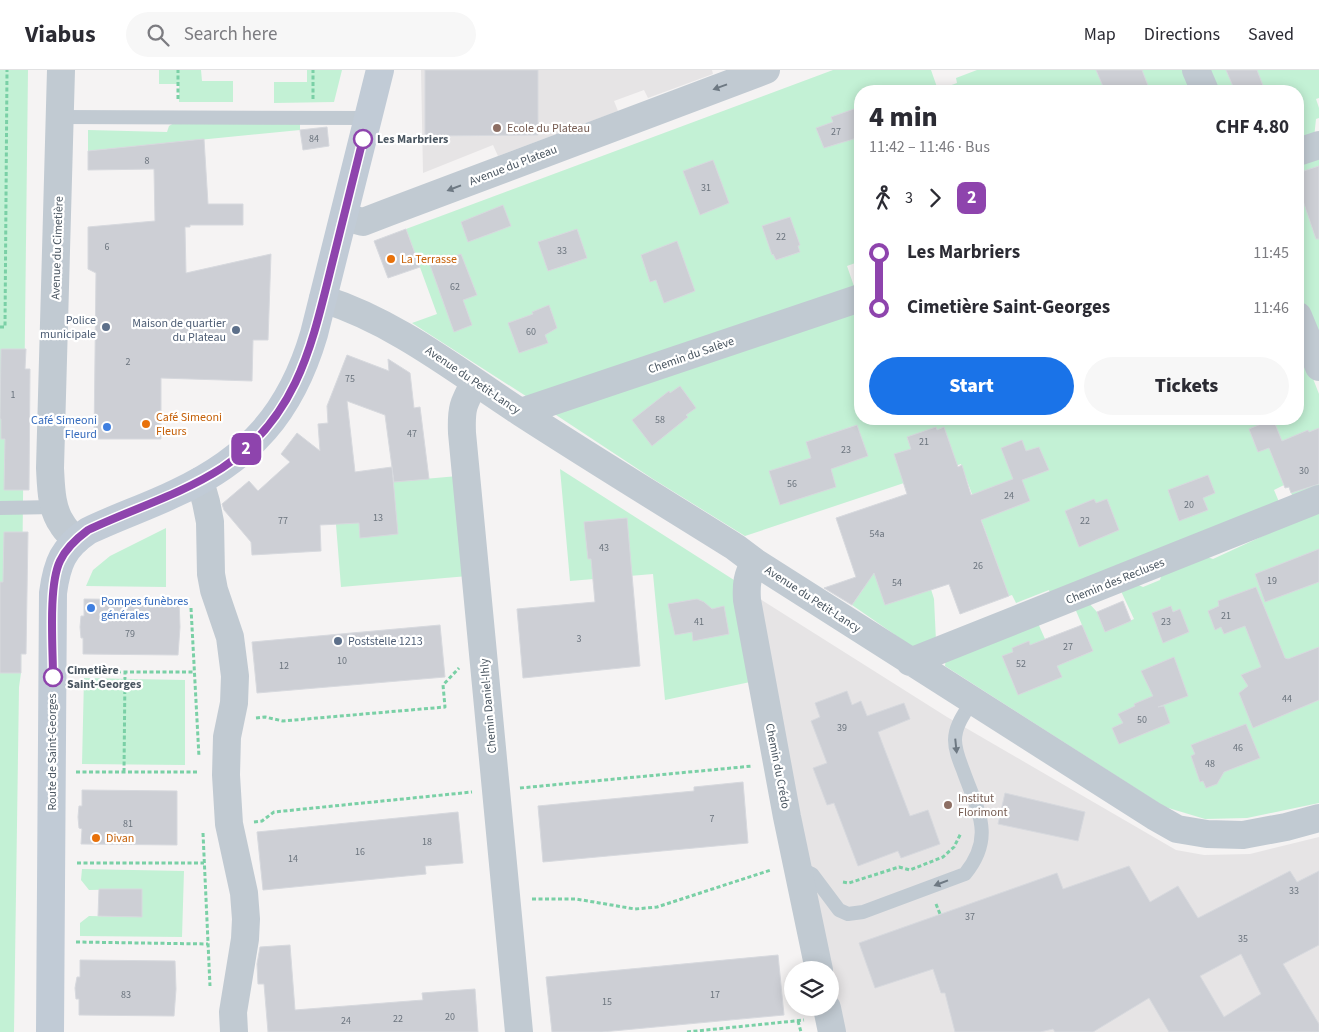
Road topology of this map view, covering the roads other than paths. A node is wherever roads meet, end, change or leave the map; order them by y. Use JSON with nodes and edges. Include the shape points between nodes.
{"nodes":[{"id":1,"x":61,"y":70,"type":"edge"},
{"id":2,"x":380,"y":70,"type":"edge"},
{"id":3,"x":766,"y":70,"type":"edge"},
{"id":4,"x":1196,"y":70,"type":"edge"},
{"id":5,"x":1202,"y":85,"type":"edge"},
{"id":6,"x":60,"y":117,"type":"junction"},
{"id":7,"x":368,"y":118,"type":"junction"},
{"id":8,"x":1319,"y":145,"type":"edge"},
{"id":9,"x":1304,"y":150,"type":"edge"},
{"id":10,"x":344,"y":217,"type":"junction"},
{"id":11,"x":323,"y":299,"type":"junction"},
{"id":12,"x":854,"y":300,"type":"edge"},
{"id":13,"x":1304,"y":331,"type":"edge"},
{"id":14,"x":1319,"y":367,"type":"edge"},
{"id":15,"x":475,"y":382,"type":"junction"},
{"id":16,"x":521,"y":412,"type":"junction"},
{"id":17,"x":200,"y":481,"type":"junction"},
{"id":18,"x":1319,"y":500,"type":"edge"},
{"id":19,"x":55,"y":507,"type":"junction"},
{"id":20,"x":0,"y":508,"type":"edge"},
{"id":21,"x":76,"y":540,"type":"junction"},
{"id":22,"x":755,"y":562,"type":"junction"},
{"id":23,"x":910,"y":662,"type":"junction"},
{"id":24,"x":972,"y":701,"type":"junction"},
{"id":25,"x":1319,"y":818,"type":"edge"},
{"id":26,"x":798,"y":868,"type":"junction"},
{"id":27,"x":817,"y":961,"type":"edge"},
{"id":28,"x":829,"y":1016,"type":"edge"},
{"id":29,"x":50,"y":1032,"type":"edge"},
{"id":30,"x":234,"y":1032,"type":"edge"},
{"id":31,"x":519,"y":1032,"type":"edge"},
{"id":32,"x":832,"y":1032,"type":"edge"}],
"edges":[{"from":1,"to":6,"type":"street","name":"Avenue du Cimetière"},
{"from":2,"to":7,"type":"street","name":"Route de Saint-Georges"},
{"from":3,"to":10,"type":"street","name":"Avenue du Plateau","one_way":true,"via":[[363,222]]},
{"from":4,"to":5,"type":"street"},
{"from":6,"to":7,"type":"lane"},
{"from":6,"to":19,"type":"street","name":"Avenue du Cimetière","via":[[50,468]]},
{"from":7,"to":10,"type":"street","name":"Route de Saint-Georges"},
{"from":8,"to":9,"type":"street"},
{"from":10,"to":11,"type":"street","name":"Route de Saint-Georges"},
{"from":11,"to":15,"type":"street","name":"Avenue du Petit-Lancy","via":[[358,312],[425,347]]},
{"from":11,"to":17,"type":"street","name":"Route de Saint-Georges","via":[[307,357],[285,403],[256,440]]},
{"from":12,"to":16,"type":"street","name":"Chemin du Salève"},
{"from":13,"to":14,"type":"street"},
{"from":15,"to":16,"type":"street","name":"Avenue du Petit-Lancy"},
{"from":15,"to":31,"type":"street","name":"Chemin Daniel-Ihly","via":[[463,403],[461,414]]},
{"from":16,"to":22,"type":"street","name":"Avenue du Petit-Lancy"},
{"from":17,"to":21,"type":"street","name":"Route de Saint-Georges","via":[[109,520]]},
{"from":17,"to":30,"type":"street","via":[[210,522],[213,582],[230,637],[235,676],[226,774],[229,824],[244,893],[246,919],[233,1012]]},
{"from":18,"to":23,"type":"street","name":"Chemin des Recluses"},
{"from":19,"to":20,"type":"lane"},
{"from":19,"to":21,"type":"street","name":"Avenue du Cimetière","via":[[61,523]]},
{"from":21,"to":29,"type":"street","name":"Route de Saint-Georges","via":[[59,562],[53,593]]},
{"from":22,"to":23,"type":"street","name":"Avenue du Petit-Lancy"},
{"from":22,"to":26,"type":"street","name":"Chemin du Crédo","via":[[748,572],[747,600]]},
{"from":23,"to":24,"type":"street","name":"Avenue du Petit-Lancy"},
{"from":24,"to":25,"type":"street","name":"Avenue du Petit-Lancy","via":[[1177,829],[1243,835]]},
{"from":24,"to":26,"type":"lane","one_way":true,"via":[[957,726],[955,740],[982,824],[976,860],[965,874],[864,912],[848,914],[839,910],[812,874]]},
{"from":26,"to":27,"type":"street","name":"Chemin du Crédo"},
{"from":28,"to":32,"type":"street"}]}
